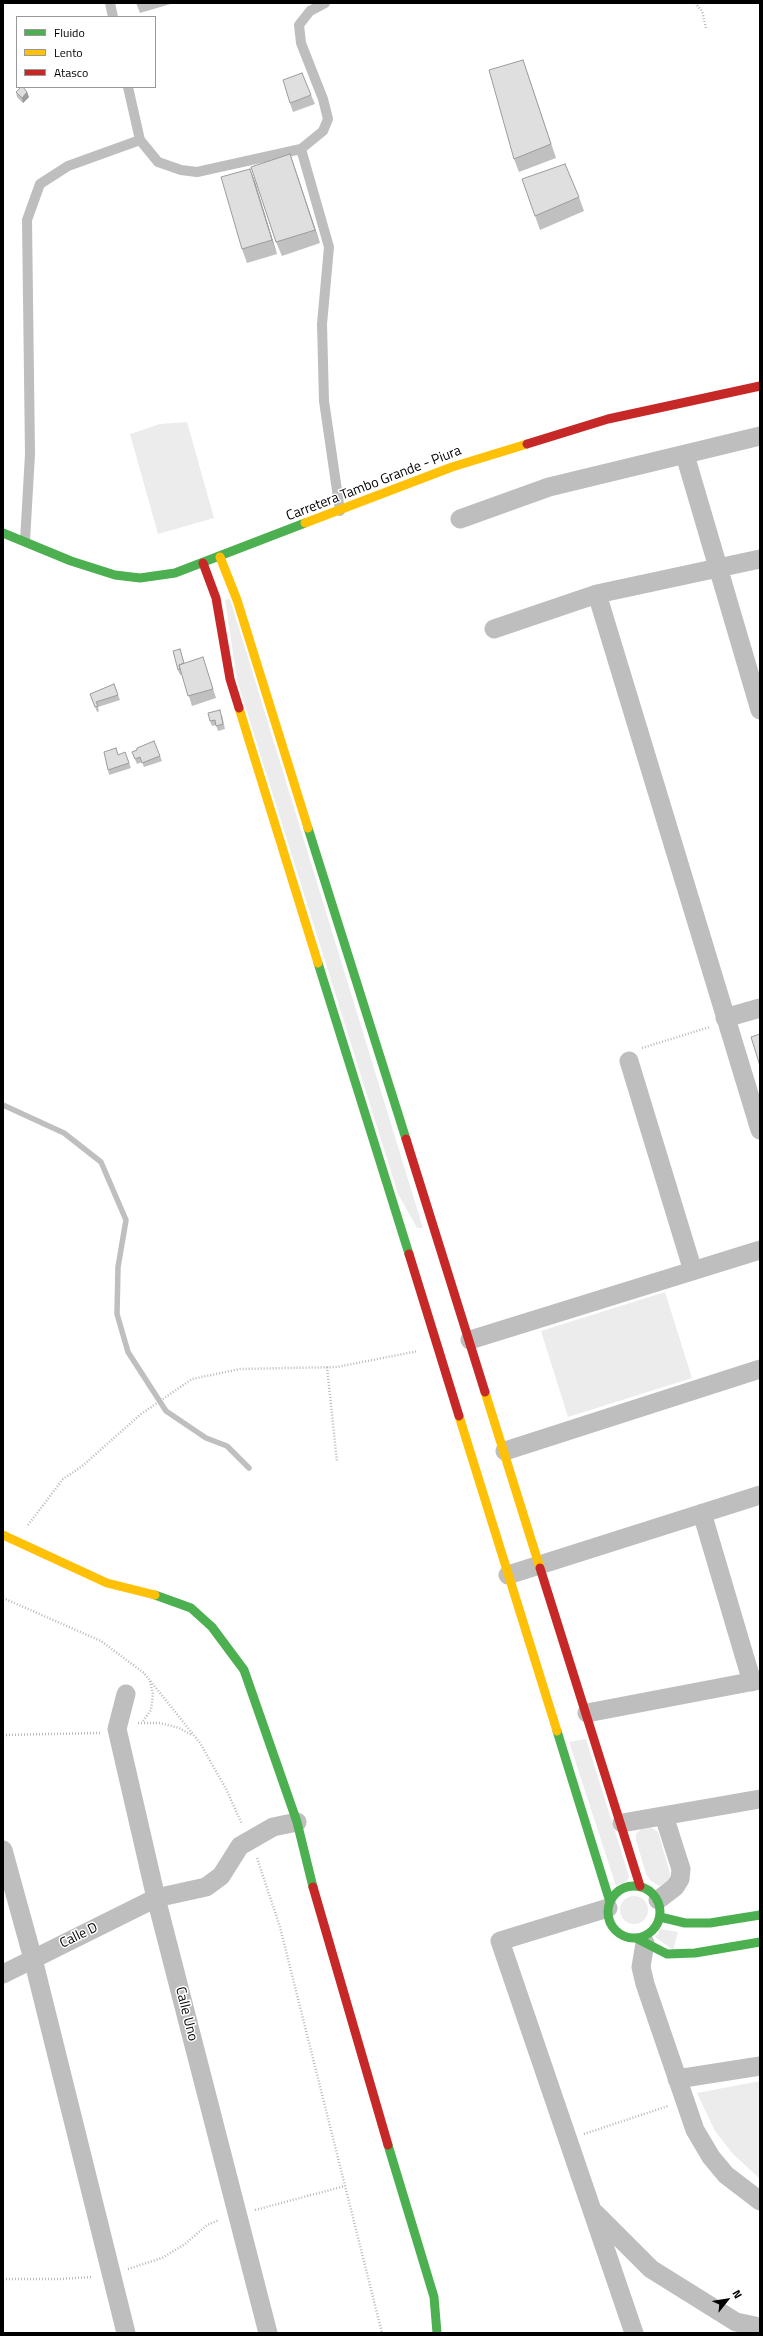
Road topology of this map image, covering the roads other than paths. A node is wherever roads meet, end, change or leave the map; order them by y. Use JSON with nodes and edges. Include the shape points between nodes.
{"nodes":[{"id":1,"x":110,"y":3,"type":"edge"},
{"id":2,"x":325,"y":3,"type":"edge"},
{"id":3,"x":113,"y":16,"type":"edge"},
{"id":4,"x":128,"y":88,"type":"edge"},
{"id":5,"x":140,"y":140,"type":"junction"},
{"id":6,"x":301,"y":149,"type":"junction"},
{"id":7,"x":760,"y":386,"type":"edge"},
{"id":8,"x":760,"y":436,"type":"edge"},
{"id":9,"x":685,"y":456,"type":"junction"},
{"id":10,"x":340,"y":511,"type":"junction"},
{"id":11,"x":460,"y":519,"type":"dead end"},
{"id":12,"x":3,"y":533,"type":"edge"},
{"id":13,"x":25,"y":541,"type":"junction"},
{"id":14,"x":220,"y":556,"type":"junction"},
{"id":15,"x":760,"y":559,"type":"edge"},
{"id":16,"x":203,"y":563,"type":"junction"},
{"id":17,"x":718,"y":568,"type":"junction"},
{"id":18,"x":597,"y":594,"type":"junction"},
{"id":19,"x":494,"y":629,"type":"dead end"},
{"id":20,"x":760,"y":710,"type":"edge"},
{"id":21,"x":760,"y":1008,"type":"edge"},
{"id":22,"x":725,"y":1020,"type":"junction"},
{"id":23,"x":635,"y":1055,"type":"road end"},
{"id":24,"x":760,"y":1130,"type":"edge"},
{"id":25,"x":760,"y":1250,"type":"edge"},
{"id":26,"x":693,"y":1271,"type":"junction"},
{"id":27,"x":470,"y":1340,"type":"junction"},
{"id":28,"x":760,"y":1369,"type":"edge"},
{"id":29,"x":505,"y":1451,"type":"junction"},
{"id":30,"x":760,"y":1495,"type":"edge"},
{"id":31,"x":702,"y":1513,"type":"junction"},
{"id":32,"x":3,"y":1535,"type":"edge"},
{"id":33,"x":541,"y":1565,"type":"junction"},
{"id":34,"x":508,"y":1575,"type":"junction"},
{"id":35,"x":756,"y":1681,"type":"edge"},
{"id":36,"x":126,"y":1694,"type":"dead end"},
{"id":37,"x":587,"y":1713,"type":"junction"},
{"id":38,"x":760,"y":1799,"type":"edge"},
{"id":39,"x":664,"y":1816,"type":"junction"},
{"id":40,"x":297,"y":1822,"type":"junction"},
{"id":41,"x":622,"y":1823,"type":"junction"},
{"id":42,"x":3,"y":1850,"type":"edge"},
{"id":43,"x":640,"y":1886,"type":"junction"},
{"id":44,"x":156,"y":1898,"type":"junction"},
{"id":45,"x":609,"y":1905,"type":"junction"},
{"id":46,"x":659,"y":1909,"type":"junction"},
{"id":47,"x":760,"y":1915,"type":"edge"},
{"id":48,"x":640,"y":1940,"type":"junction"},
{"id":49,"x":760,"y":1942,"type":"edge"},
{"id":50,"x":33,"y":1959,"type":"junction"},
{"id":51,"x":3,"y":1974,"type":"edge"},
{"id":52,"x":760,"y":2066,"type":"edge"},
{"id":53,"x":677,"y":2079,"type":"junction"},
{"id":54,"x":760,"y":2201,"type":"edge"},
{"id":55,"x":591,"y":2209,"type":"junction"},
{"id":56,"x":760,"y":2327,"type":"edge"},
{"id":57,"x":126,"y":2333,"type":"edge"},
{"id":58,"x":268,"y":2333,"type":"edge"},
{"id":59,"x":437,"y":2333,"type":"edge"},
{"id":60,"x":634,"y":2333,"type":"edge"}],
"edges":[{"from":1,"to":3,"type":"lane"},
{"from":2,"to":6,"type":"lane","via":[[310,11],[299,25],[301,43],[328,119],[323,131]]},
{"from":4,"to":5,"type":"lane"},
{"from":5,"to":6,"type":"lane","via":[[158,162],[181,170],[197,172]]},
{"from":5,"to":13,"type":"lane","via":[[68,166],[40,184],[27,220],[30,454]]},
{"from":6,"to":10,"type":"lane","via":[[329,247],[322,324],[324,401]]},
{"from":7,"to":10,"type":"street","name":"Carretera Tambo Grande - Piura","via":[[608,419],[452,467]]},
{"from":8,"to":9,"type":"street"},
{"from":9,"to":11,"type":"street","via":[[549,487]]},
{"from":9,"to":17,"type":"street"},
{"from":10,"to":14,"type":"street","name":"Carretera Tambo Grande - Piura"},
{"from":12,"to":13,"type":"street","name":"Carretera Tambo Grande - Piura"},
{"from":13,"to":16,"type":"street","name":"Carretera Tambo Grande - Piura","via":[[71,561],[115,575],[140,578],[175,573]]},
{"from":14,"to":16,"type":"street","name":"Carretera Tambo Grande - Piura"},
{"from":14,"to":27,"type":"street","via":[[237,600]]},
{"from":15,"to":17,"type":"street"},
{"from":16,"to":34,"type":"street","via":[[216,598],[230,679]]},
{"from":17,"to":18,"type":"street"},
{"from":17,"to":20,"type":"street"},
{"from":18,"to":19,"type":"street"},
{"from":18,"to":22,"type":"street"},
{"from":21,"to":22,"type":"street"},
{"from":22,"to":24,"type":"street"},
{"from":23,"to":26,"type":"street"},
{"from":25,"to":26,"type":"street"},
{"from":26,"to":27,"type":"street"},
{"from":27,"to":29,"type":"street"},
{"from":28,"to":29,"type":"street"},
{"from":29,"to":33,"type":"street"},
{"from":30,"to":31,"type":"street"},
{"from":31,"to":33,"type":"street"},
{"from":31,"to":35,"type":"street"},
{"from":32,"to":40,"type":"street","via":[[107,1582],[150,1593],[191,1608],[212,1627],[244,1670]]},
{"from":33,"to":34,"type":"street"},
{"from":33,"to":37,"type":"street"},
{"from":34,"to":45,"type":"street"},
{"from":35,"to":37,"type":"street"},
{"from":36,"to":44,"type":"street","name":"Calle Uno","via":[[117,1729]]},
{"from":37,"to":41,"type":"street"},
{"from":38,"to":39,"type":"street"},
{"from":39,"to":41,"type":"street"},
{"from":39,"to":46,"type":"street","via":[[681,1869],[680,1879]]},
{"from":40,"to":44,"type":"street","name":"Calle D","via":[[273,1827],[240,1846],[221,1876],[206,1887]]},
{"from":40,"to":59,"type":"street","via":[[316,1902],[434,2296]]},
{"from":41,"to":43,"type":"street"},
{"from":42,"to":50,"type":"street"},
{"from":43,"to":45,"type":"street","via":[[620,1889]]},
{"from":43,"to":46,"type":"street","via":[[653,1893]]},
{"from":44,"to":50,"type":"street","name":"Calle D"},
{"from":44,"to":58,"type":"street","name":"Calle Uno"},
{"from":45,"to":48,"type":"street","via":[[609,1919],[613,1927],[627,1937]]},
{"from":45,"to":55,"type":"street","via":[[500,1941]]},
{"from":46,"to":47,"type":"street","via":[[685,1923],[710,1923]]},
{"from":46,"to":48,"type":"street","via":[[651,1932]]},
{"from":48,"to":49,"type":"street","via":[[667,1954],[694,1953]]},
{"from":48,"to":53,"type":"street","via":[[644,1984]]},
{"from":50,"to":51,"type":"street","name":"Calle D"},
{"from":50,"to":57,"type":"street"},
{"from":52,"to":53,"type":"street"},
{"from":53,"to":54,"type":"street","via":[[695,2130],[711,2157],[726,2175]]},
{"from":55,"to":56,"type":"street","via":[[651,2269],[736,2322]]},
{"from":55,"to":60,"type":"street"}]}
